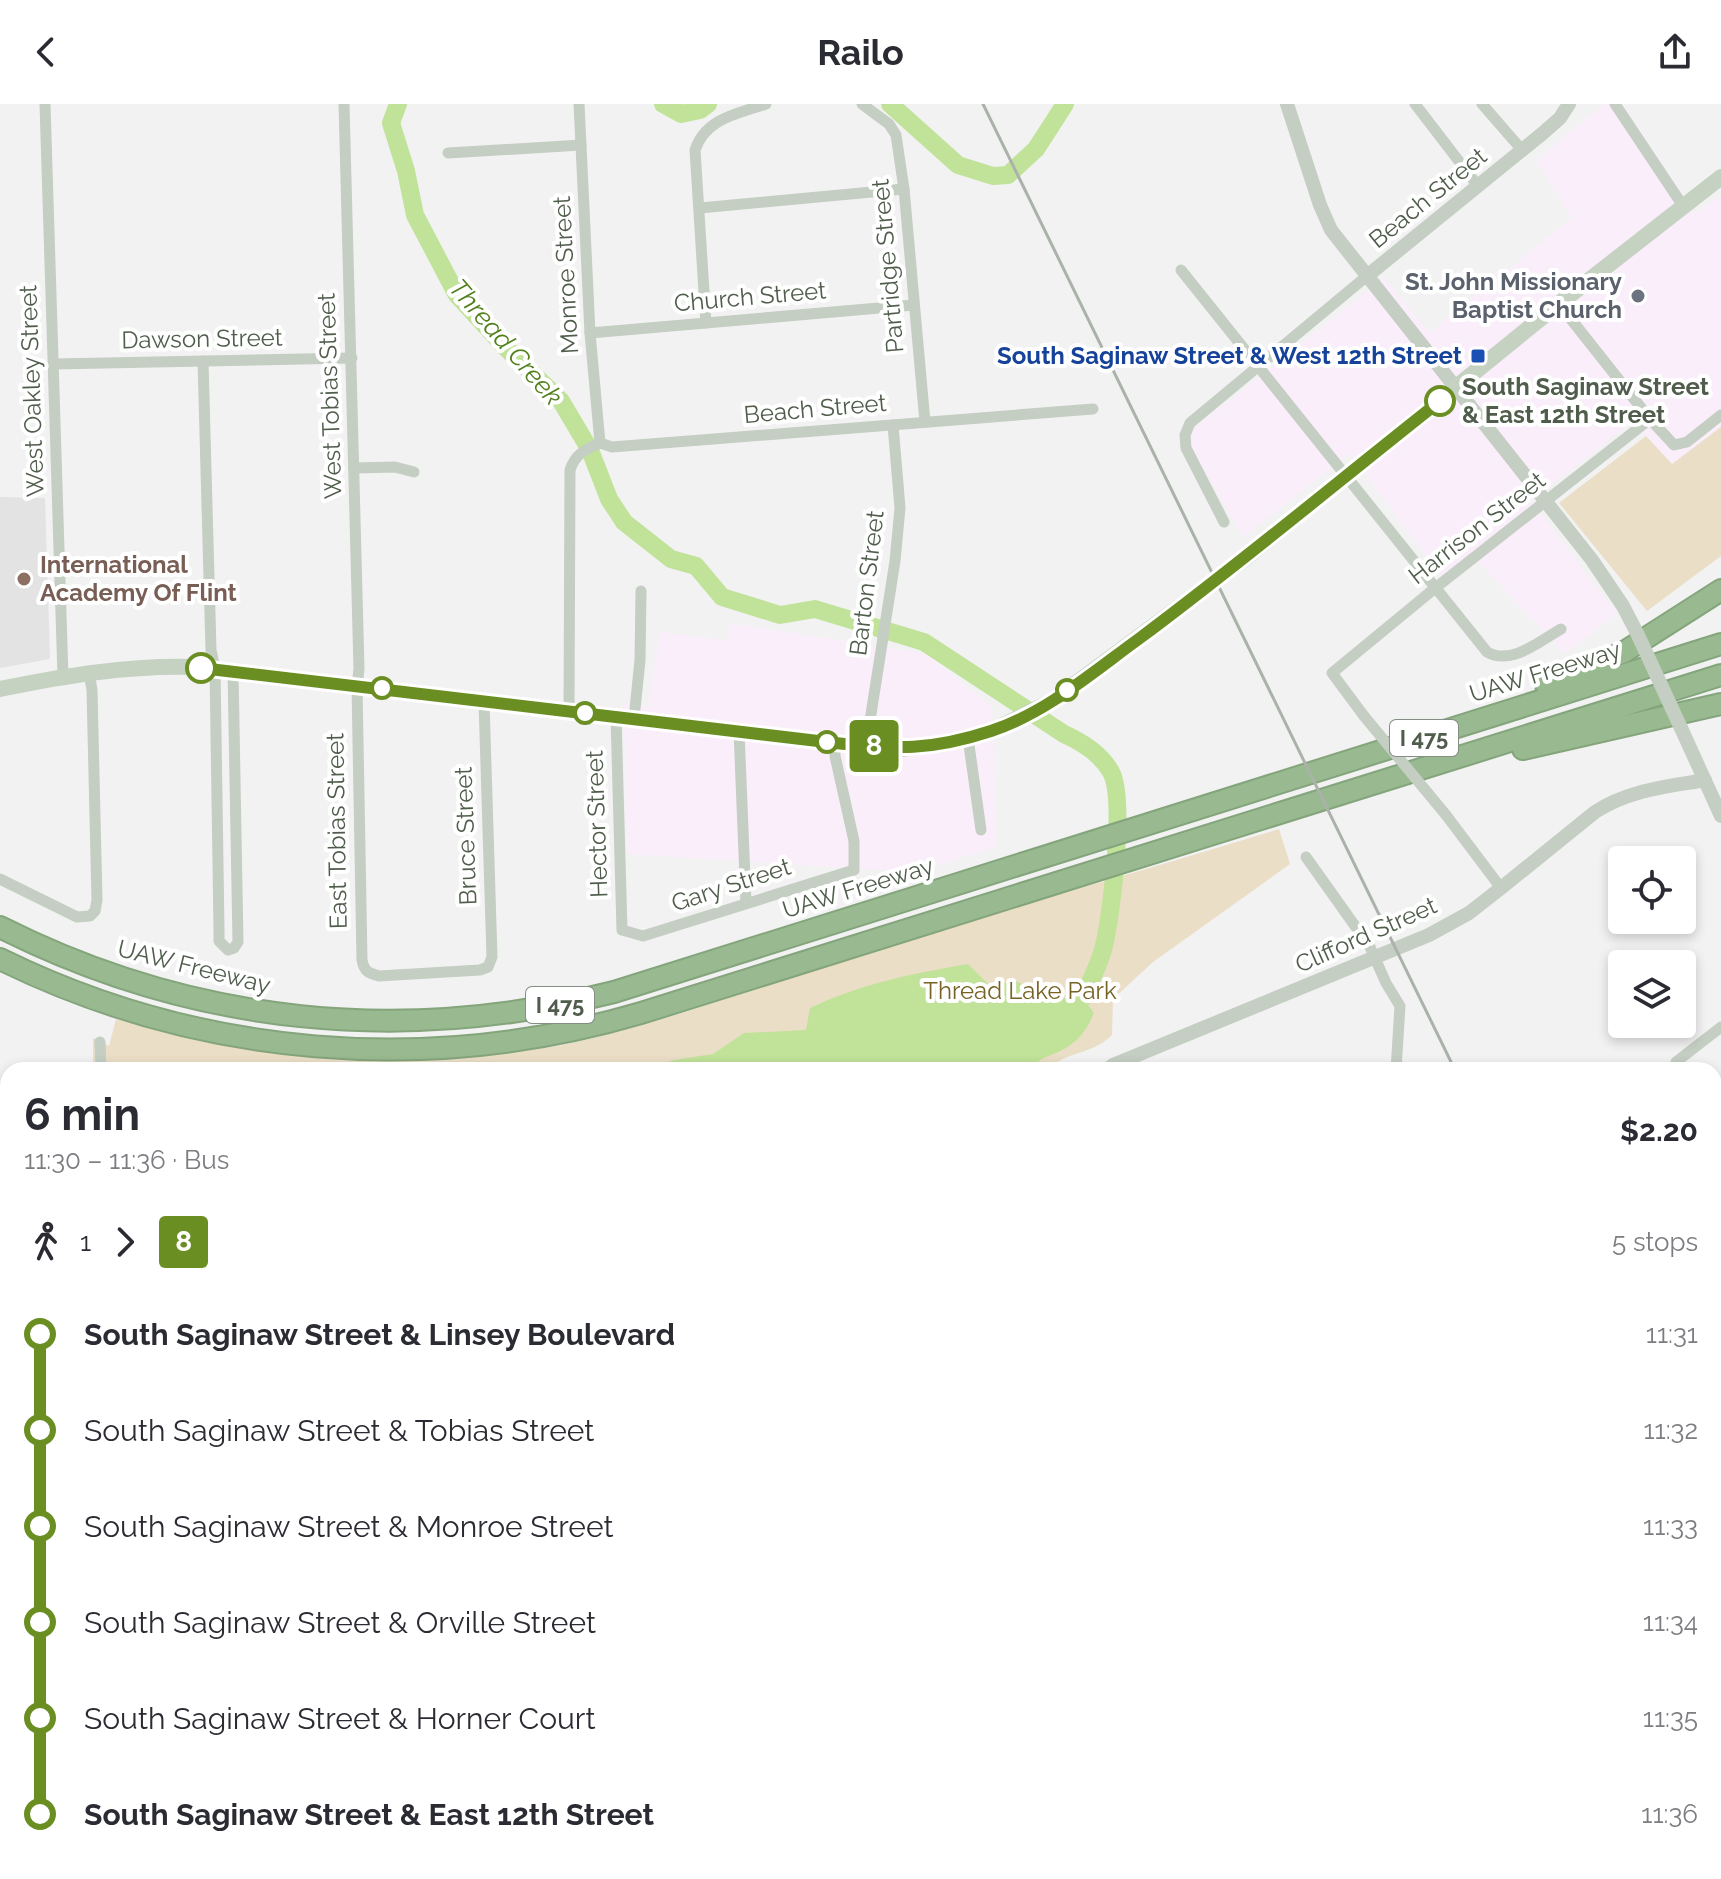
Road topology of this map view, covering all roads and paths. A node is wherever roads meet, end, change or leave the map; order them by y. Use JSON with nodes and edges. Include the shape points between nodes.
{"nodes":[{"id":1,"x":45,"y":104,"type":"edge"},
{"id":2,"x":344,"y":104,"type":"edge"},
{"id":3,"x":579,"y":104,"type":"edge"},
{"id":4,"x":766,"y":104,"type":"edge"},
{"id":5,"x":862,"y":104,"type":"edge"},
{"id":6,"x":1287,"y":104,"type":"edge"},
{"id":7,"x":1415,"y":104,"type":"edge"},
{"id":8,"x":1482,"y":104,"type":"edge"},
{"id":9,"x":1569,"y":104,"type":"edge"},
{"id":10,"x":1578,"y":104,"type":"edge"},
{"id":11,"x":1615,"y":104,"type":"edge"},
{"id":12,"x":1557,"y":121,"type":"junction"},
{"id":13,"x":581,"y":145,"type":"junction"},
{"id":14,"x":1522,"y":150,"type":"junction"},
{"id":15,"x":448,"y":153,"type":"dead end"},
{"id":16,"x":1721,"y":177,"type":"edge"},
{"id":17,"x":1478,"y":186,"type":"junction"},
{"id":18,"x":904,"y":189,"type":"junction"},
{"id":19,"x":1683,"y":206,"type":"junction"},
{"id":20,"x":700,"y":208,"type":"junction"},
{"id":21,"x":1181,"y":270,"type":"dead end"},
{"id":22,"x":1367,"y":276,"type":"junction"},
{"id":23,"x":914,"y":305,"type":"junction"},
{"id":24,"x":1556,"y":306,"type":"junction"},
{"id":25,"x":706,"y":323,"type":"junction"},
{"id":26,"x":590,"y":333,"type":"junction"},
{"id":27,"x":352,"y":358,"type":"junction"},
{"id":28,"x":203,"y":361,"type":"junction"},
{"id":29,"x":54,"y":364,"type":"junction"},
{"id":30,"x":1258,"y":365,"type":"junction"},
{"id":31,"x":1455,"y":388,"type":"junction"},
{"id":32,"x":1093,"y":409,"type":"dead end"},
{"id":33,"x":1721,"y":415,"type":"edge"},
{"id":34,"x":1650,"y":419,"type":"junction"},
{"id":35,"x":925,"y":422,"type":"junction"},
{"id":36,"x":893,"y":425,"type":"junction"},
{"id":37,"x":600,"y":443,"type":"junction"},
{"id":38,"x":355,"y":468,"type":"junction"},
{"id":39,"x":414,"y":472,"type":"dead end"},
{"id":40,"x":1346,"y":476,"type":"junction"},
{"id":41,"x":1547,"y":503,"type":"junction"},
{"id":42,"x":1224,"y":522,"type":"dead end"},
{"id":43,"x":1434,"y":589,"type":"junction"},
{"id":44,"x":1721,"y":590,"type":"edge"},
{"id":45,"x":641,"y":591,"type":"dead end"},
{"id":46,"x":1561,"y":629,"type":"dead end"},
{"id":47,"x":1721,"y":644,"type":"edge"},
{"id":48,"x":215,"y":669,"type":"junction"},
{"id":49,"x":233,"y":671,"type":"junction"},
{"id":50,"x":89,"y":673,"type":"junction"},
{"id":51,"x":1721,"y":675,"type":"edge"},
{"id":52,"x":63,"y":677,"type":"junction"},
{"id":53,"x":357,"y":686,"type":"junction"},
{"id":54,"x":0,"y":689,"type":"edge"},
{"id":55,"x":484,"y":702,"type":"junction"},
{"id":56,"x":1721,"y":704,"type":"edge"},
{"id":57,"x":569,"y":711,"type":"junction"},
{"id":58,"x":616,"y":717,"type":"junction"},
{"id":59,"x":634,"y":719,"type":"junction"},
{"id":60,"x":739,"y":731,"type":"junction"},
{"id":61,"x":968,"y":738,"type":"junction"},
{"id":62,"x":835,"y":743,"type":"junction"},
{"id":63,"x":866,"y":746,"type":"junction"},
{"id":64,"x":1374,"y":753,"type":"junction"},
{"id":65,"x":1705,"y":780,"type":"junction"},
{"id":66,"x":1371,"y":783,"type":"junction"},
{"id":67,"x":1721,"y":816,"type":"edge"},
{"id":68,"x":216,"y":827,"type":"junction"},
{"id":69,"x":234,"y":827,"type":"junction"},
{"id":70,"x":981,"y":830,"type":"dead end"},
{"id":71,"x":1306,"y":857,"type":"dead end"},
{"id":72,"x":0,"y":879,"type":"edge"},
{"id":73,"x":1501,"y":888,"type":"junction"},
{"id":74,"x":746,"y":903,"type":"junction"},
{"id":75,"x":0,"y":927,"type":"edge"},
{"id":76,"x":622,"y":930,"type":"joint"},
{"id":77,"x":1375,"y":957,"type":"junction"},
{"id":78,"x":0,"y":959,"type":"edge"},
{"id":79,"x":488,"y":967,"type":"joint"},
{"id":80,"x":1721,"y":1027,"type":"edge"},
{"id":81,"x":100,"y":1042,"type":"dead end"},
{"id":82,"x":101,"y":1062,"type":"edge"},
{"id":83,"x":1122,"y":1062,"type":"edge"},
{"id":84,"x":1396,"y":1062,"type":"edge"},
{"id":85,"x":1676,"y":1062,"type":"dead end"}],
"edges":[{"from":1,"to":29,"type":"street","name":"West Oakley Street"},
{"from":2,"to":27,"type":"street","name":"West Tobias Street"},
{"from":3,"to":13,"type":"street","name":"Monroe Street"},
{"from":4,"to":20,"type":"street","via":[[717,120],[700,136],[695,150]]},
{"from":5,"to":18,"type":"street","name":"Partridge Street","via":[[896,135]]},
{"from":6,"to":22,"type":"street","via":[[1326,221]]},
{"from":7,"to":17,"type":"street"},
{"from":8,"to":14,"type":"street"},
{"from":9,"to":12,"type":"street","name":"Beach Street"},
{"from":10,"to":12,"type":"street","name":"Beach Street"},
{"from":11,"to":19,"type":"street"},
{"from":12,"to":14,"type":"street","name":"Beach Street"},
{"from":13,"to":15,"type":"street"},
{"from":13,"to":26,"type":"street","name":"Monroe Street"},
{"from":14,"to":17,"type":"street","name":"Beach Street"},
{"from":16,"to":19,"type":"main road"},
{"from":17,"to":22,"type":"street","name":"Beach Street"},
{"from":18,"to":20,"type":"street"},
{"from":18,"to":23,"type":"street","name":"Partridge Street"},
{"from":19,"to":24,"type":"main road"},
{"from":20,"to":25,"type":"street"},
{"from":21,"to":30,"type":"street"},
{"from":22,"to":30,"type":"street","name":"Beach Street"},
{"from":22,"to":31,"type":"street"},
{"from":23,"to":25,"type":"street","name":"Church Street"},
{"from":23,"to":35,"type":"street","name":"Partridge Street"},
{"from":24,"to":31,"type":"main road"},
{"from":24,"to":34,"type":"street"},
{"from":25,"to":26,"type":"street","name":"Church Street"},
{"from":26,"to":37,"type":"street","name":"Monroe Street"},
{"from":27,"to":28,"type":"street","name":"Dawson Street"},
{"from":27,"to":38,"type":"street","name":"West Tobias Street"},
{"from":28,"to":29,"type":"street","name":"Dawson Street"},
{"from":28,"to":48,"type":"street"},
{"from":29,"to":52,"type":"street","name":"West Oakley Street"},
{"from":30,"to":40,"type":"street"},
{"from":30,"to":42,"type":"street","name":"Beach Street","via":[[1197,414],[1185,435],[1186,448]]},
{"from":31,"to":40,"type":"main road"},
{"from":31,"to":41,"type":"street"},
{"from":32,"to":35,"type":"street","name":"Beach Street"},
{"from":33,"to":34,"type":"street","via":[[1687,442],[1674,445]]},
{"from":34,"to":41,"type":"street","name":"Harrison Street"},
{"from":35,"to":36,"type":"street","name":"Beach Street"},
{"from":36,"to":37,"type":"street","name":"Beach Street","via":[[612,447]]},
{"from":36,"to":63,"type":"street","name":"Barton Street","via":[[900,508]]},
{"from":37,"to":57,"type":"street","name":"Beach Street","via":[[572,462]]},
{"from":38,"to":39,"type":"street"},
{"from":38,"to":53,"type":"street","name":"West Tobias Street"},
{"from":40,"to":43,"type":"street"},
{"from":40,"to":61,"type":"main road","via":[[1212,584],[1052,701]]},
{"from":41,"to":43,"type":"street","name":"Harrison Street"},
{"from":41,"to":65,"type":"street","bridge":true,"via":[[1606,580],[1637,633]]},
{"from":43,"to":46,"type":"street","via":[[1496,657],[1511,656]]},
{"from":43,"to":73,"type":"street","name":"Harrison Street","bridge":true,"via":[[1332,673]]},
{"from":44,"to":64,"type":"highway","via":[[1588,670]]},
{"from":45,"to":59,"type":"street"},
{"from":47,"to":64,"type":"highway","name":"UAW Freeway","number":"I 475"},
{"from":48,"to":49,"type":"main road"},
{"from":48,"to":50,"type":"main road","via":[[145,666]]},
{"from":48,"to":68,"type":"street"},
{"from":49,"to":53,"type":"main road"},
{"from":49,"to":69,"type":"street"},
{"from":50,"to":52,"type":"main road"},
{"from":50,"to":72,"type":"street","via":[[94,914],[77,917]]},
{"from":51,"to":66,"type":"highway","number":"I 475"},
{"from":52,"to":54,"type":"main road"},
{"from":53,"to":55,"type":"main road"},
{"from":53,"to":79,"type":"street","name":"East Tobias Street","via":[[364,969],[379,976]]},
{"from":55,"to":57,"type":"main road"},
{"from":55,"to":79,"type":"street","name":"Bruce Street","via":[[492,957]]},
{"from":56,"to":66,"type":"highway"},
{"from":57,"to":58,"type":"main road"},
{"from":58,"to":59,"type":"main road"},
{"from":58,"to":76,"type":"street","name":"Hector Street"},
{"from":59,"to":60,"type":"main road"},
{"from":60,"to":62,"type":"main road"},
{"from":60,"to":74,"type":"street"},
{"from":61,"to":63,"type":"main road","via":[[922,748]]},
{"from":61,"to":70,"type":"street"},
{"from":62,"to":63,"type":"main road"},
{"from":62,"to":74,"type":"street","name":"Gary Street","via":[[854,841],[854,870]]},
{"from":64,"to":75,"type":"highway","name":"UAW Freeway","number":"I 475","via":[[614,992],[533,1010],[396,1021],[333,1020],[217,1005],[108,975]]},
{"from":65,"to":67,"type":"street"},
{"from":65,"to":73,"type":"street","name":"Clifford Street","via":[[1629,794],[1607,804]]},
{"from":66,"to":78,"type":"highway","number":"I 475","via":[[618,1019],[469,1047],[345,1048],[223,1034],[119,1007]]},
{"from":68,"to":69,"type":"street"},
{"from":68,"to":69,"type":"street","via":[[219,941],[228,950],[238,942]]},
{"from":71,"to":77,"type":"street"},
{"from":73,"to":77,"type":"street","name":"Clifford Street","via":[[1429,935]]},
{"from":74,"to":76,"type":"street","name":"Gary Street","via":[[643,936]]},
{"from":77,"to":83,"type":"street","name":"Clifford Street"},
{"from":77,"to":84,"type":"street","via":[[1400,1006]]},
{"from":80,"to":85,"type":"street"},
{"from":81,"to":82,"type":"street"}]}
